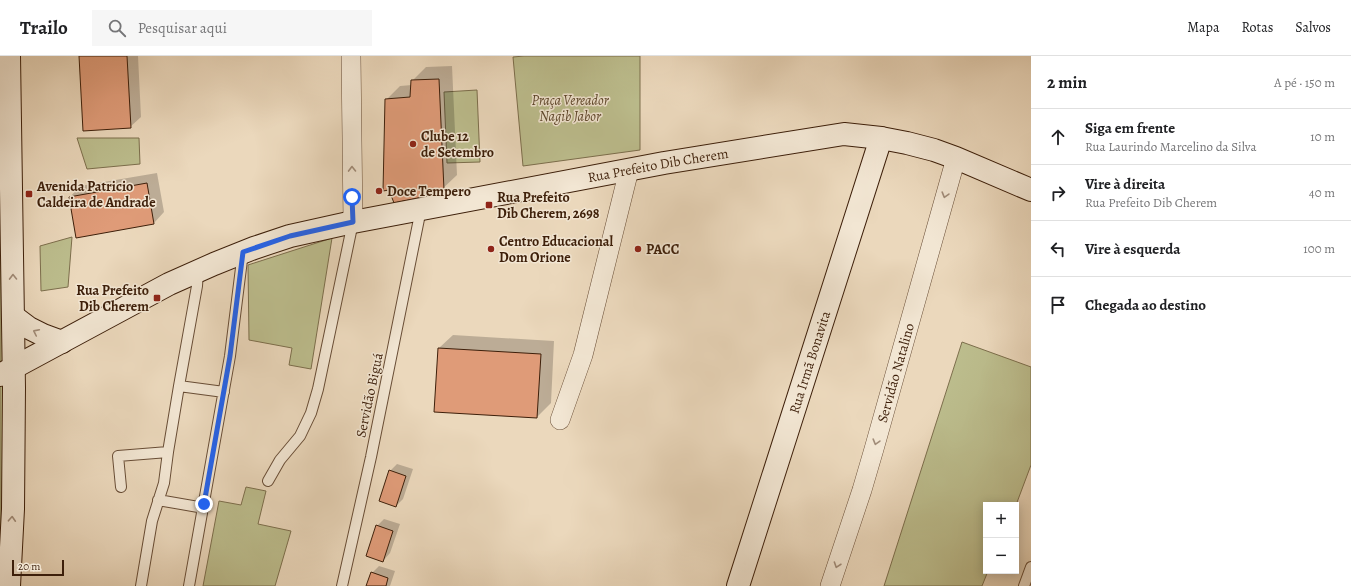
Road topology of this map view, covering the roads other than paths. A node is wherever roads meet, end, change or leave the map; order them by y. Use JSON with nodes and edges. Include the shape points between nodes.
{"nodes":[{"id":1,"x":9,"y":56,"type":"edge"},
{"id":2,"x":350,"y":56,"type":"edge"},
{"id":3,"x":881,"y":138,"type":"junction"},
{"id":4,"x":956,"y":158,"type":"junction"},
{"id":5,"x":629,"y":170,"type":"junction"},
{"id":6,"x":1031,"y":190,"type":"edge"},
{"id":7,"x":421,"y":209,"type":"junction"},
{"id":8,"x":353,"y":222,"type":"junction"},
{"id":9,"x":243,"y":252,"type":"junction"},
{"id":10,"x":198,"y":271,"type":"junction"},
{"id":11,"x":13,"y":316,"type":"junction"},
{"id":12,"x":62,"y":342,"type":"junction"},
{"id":13,"x":7,"y":371,"type":"edge"},
{"id":14,"x":179,"y":386,"type":"junction"},
{"id":15,"x":224,"y":392,"type":"junction"},
{"id":16,"x":560,"y":420,"type":"dead end"},
{"id":17,"x":168,"y":452,"type":"junction"},
{"id":18,"x":268,"y":481,"type":"dead end"},
{"id":19,"x":120,"y":487,"type":"dead end"},
{"id":20,"x":158,"y":500,"type":"junction"},
{"id":21,"x":204,"y":508,"type":"junction"},
{"id":22,"x":1031,"y":567,"type":"edge"},
{"id":23,"x":9,"y":586,"type":"edge"},
{"id":24,"x":141,"y":586,"type":"edge"},
{"id":25,"x":189,"y":586,"type":"edge"},
{"id":26,"x":342,"y":586,"type":"edge"},
{"id":27,"x":738,"y":586,"type":"edge"},
{"id":28,"x":830,"y":586,"type":"edge"},
{"id":29,"x":1024,"y":586,"type":"edge"}],
"edges":[{"from":11,"to":1,"type":"main road","one_way":true},
{"from":8,"to":2,"type":"street","one_way":true},
{"from":3,"to":4,"type":"main road","name":"Rua Prefeito Dib Cherem","via":[[920,146]]},
{"from":3,"to":5,"type":"main road","name":"Rua Prefeito Dib Cherem","via":[[844,134]]},
{"from":3,"to":27,"type":"main road","name":"Rua Irmã Bonavita"},
{"from":4,"to":6,"type":"main road","name":"Rua Prefeito Dib Cherem"},
{"from":4,"to":28,"type":"street","name":"Servidão Natalino","one_way":true,"via":[[862,490]]},
{"from":5,"to":7,"type":"main road","name":"Rua Prefeito Dib Cherem"},
{"from":5,"to":16,"type":"street","via":[[583,355]]},
{"from":7,"to":8,"type":"main road","name":"Rua Prefeito Dib Cherem"},
{"from":7,"to":26,"type":"lane","name":"Servidão Biguá"},
{"from":8,"to":9,"type":"main road","name":"Rua Prefeito Dib Cherem","via":[[290,236]]},
{"from":8,"to":18,"type":"lane","via":[[311,413],[300,436],[280,460]]},
{"from":9,"to":10,"type":"main road","name":"Rua Prefeito Dib Cherem"},
{"from":9,"to":15,"type":"lane"},
{"from":10,"to":12,"type":"main road","name":"Rua Prefeito Dib Cherem"},
{"from":10,"to":14,"type":"lane"},
{"from":12,"to":11,"type":"main road","one_way":true,"via":[[29,328]]},
{"from":11,"to":13,"type":"main road"},
{"from":12,"to":13,"type":"main road","name":"Rua Prefeito Dib Cherem"},
{"from":23,"to":13,"type":"main road","one_way":true,"via":[[13,509]]},
{"from":14,"to":15,"type":"lane"},
{"from":14,"to":17,"type":"lane"},
{"from":15,"to":21,"type":"lane"},
{"from":17,"to":19,"type":"lane","via":[[118,456]]},
{"from":17,"to":20,"type":"lane","via":[[164,483]]},
{"from":20,"to":21,"type":"lane"},
{"from":20,"to":24,"type":"lane"},
{"from":21,"to":25,"type":"lane"},
{"from":22,"to":29,"type":"lane"}]}
